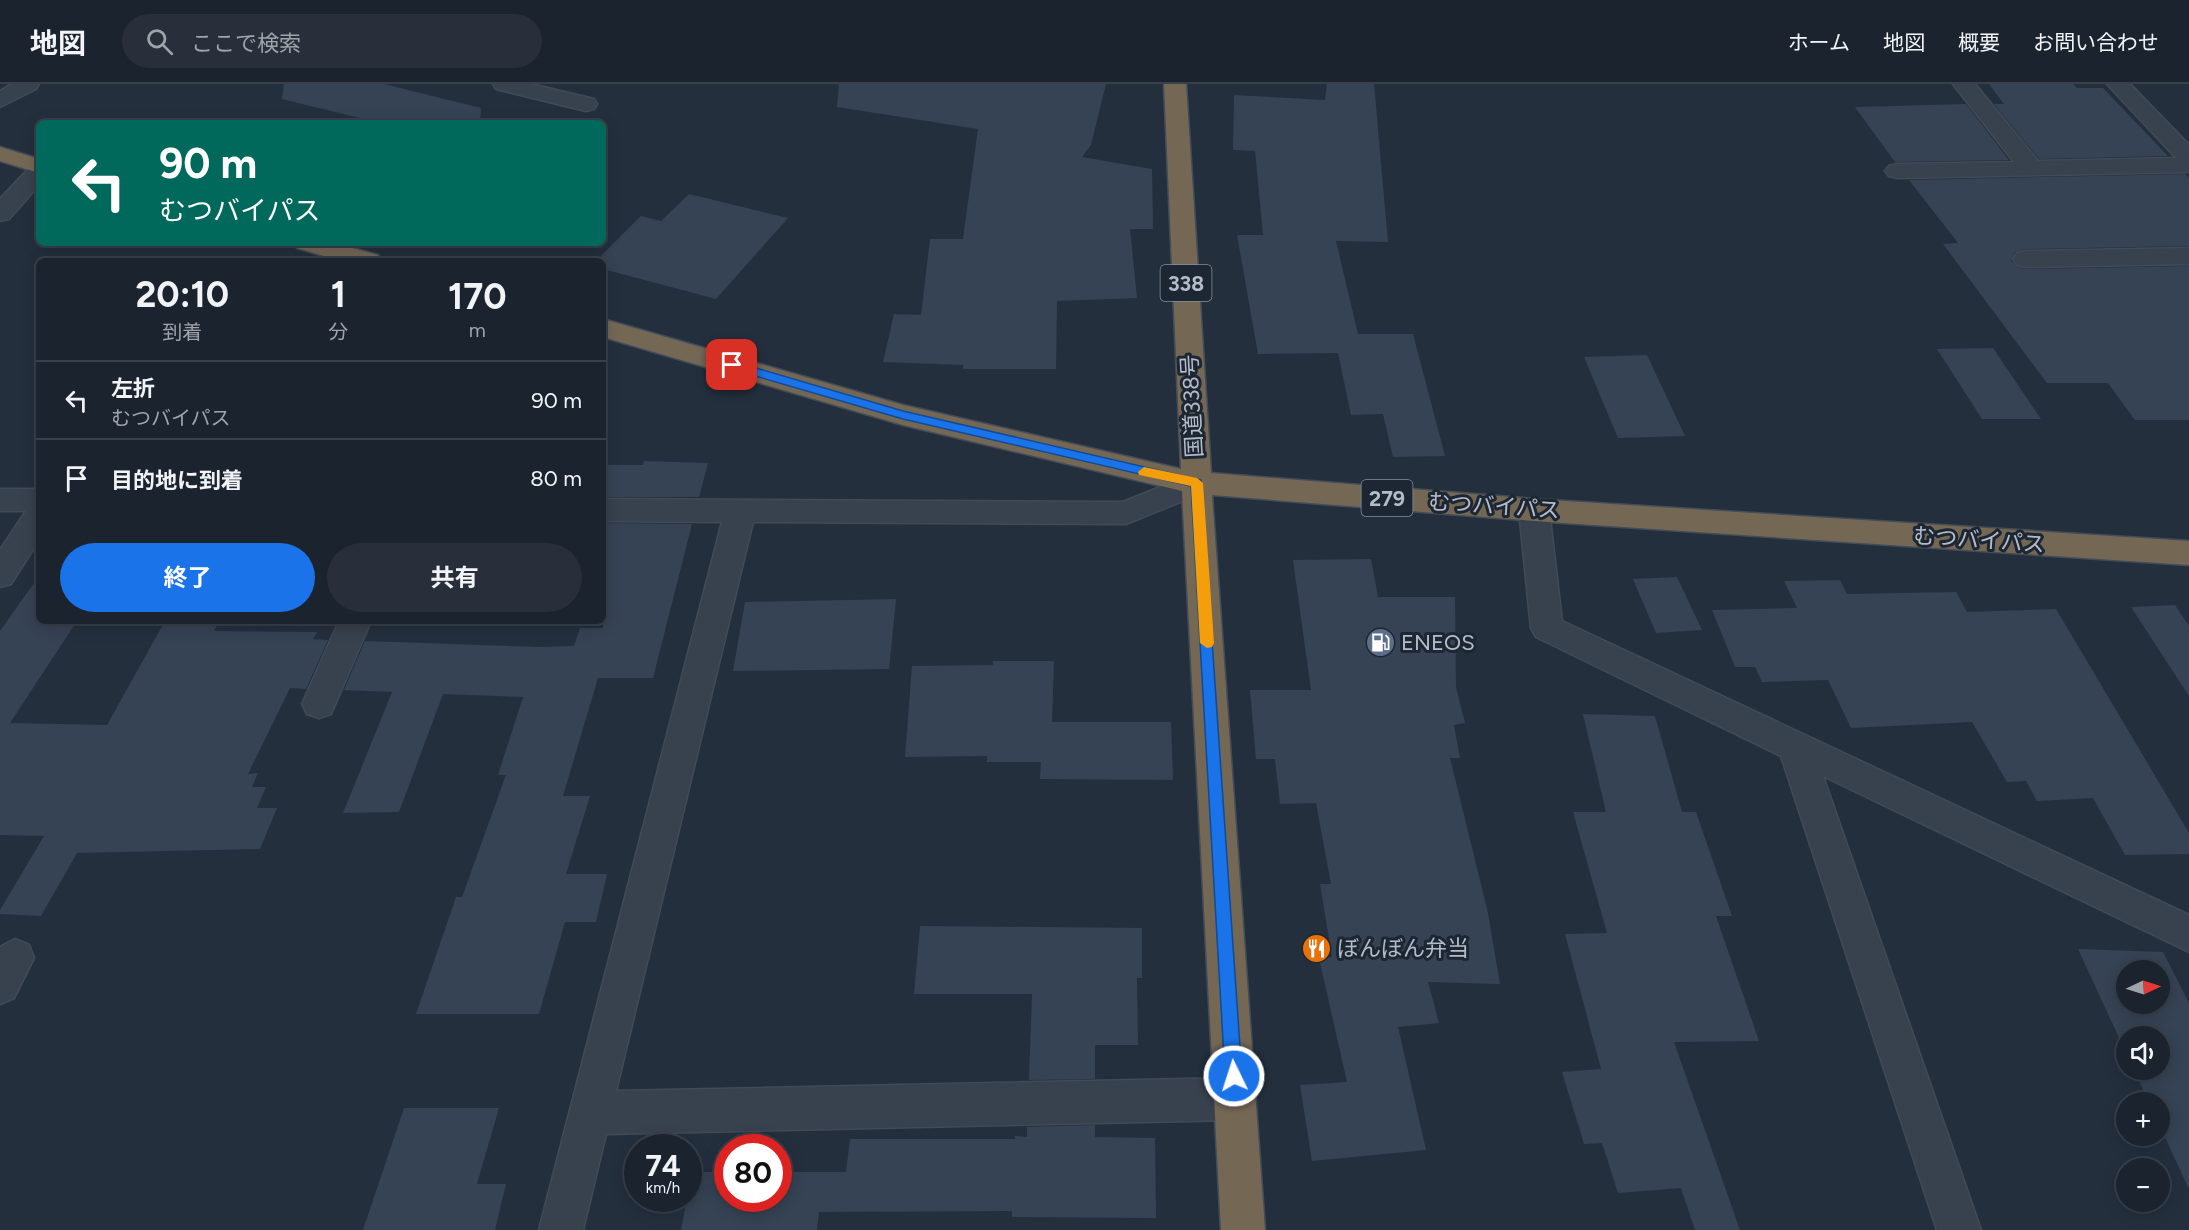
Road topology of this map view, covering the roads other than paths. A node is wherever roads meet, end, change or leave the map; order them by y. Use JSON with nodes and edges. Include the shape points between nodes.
{"nodes":[{"id":1,"x":28,"y":84,"type":"edge"},
{"id":2,"x":504,"y":84,"type":"edge"},
{"id":3,"x":1175,"y":84,"type":"edge"},
{"id":4,"x":1964,"y":84,"type":"edge"},
{"id":5,"x":2118,"y":84,"type":"edge"},
{"id":6,"x":0,"y":100,"type":"edge"},
{"id":7,"x":586,"y":104,"type":"dead end"},
{"id":8,"x":0,"y":154,"type":"edge"},
{"id":9,"x":2189,"y":158,"type":"edge"},
{"id":10,"x":2189,"y":165,"type":"edge"},
{"id":11,"x":36,"y":168,"type":"edge"},
{"id":12,"x":2031,"y":168,"type":"junction"},
{"id":13,"x":1897,"y":171,"type":"dead end"},
{"id":14,"x":36,"y":172,"type":"edge"},
{"id":15,"x":0,"y":214,"type":"edge"},
{"id":16,"x":316,"y":246,"type":"edge"},
{"id":17,"x":2189,"y":256,"type":"edge"},
{"id":18,"x":358,"y":258,"type":"edge"},
{"id":19,"x":2026,"y":259,"type":"dead end"},
{"id":20,"x":606,"y":329,"type":"edge"},
{"id":21,"x":1197,"y":483,"type":"junction"},
{"id":22,"x":0,"y":500,"type":"edge"},
{"id":23,"x":36,"y":500,"type":"edge"},
{"id":24,"x":606,"y":510,"type":"edge"},
{"id":25,"x":1534,"y":510,"type":"junction"},
{"id":26,"x":740,"y":512,"type":"junction"},
{"id":27,"x":36,"y":520,"type":"edge"},
{"id":28,"x":2189,"y":553,"type":"edge"},
{"id":29,"x":0,"y":575,"type":"edge"},
{"id":30,"x":354,"y":624,"type":"edge"},
{"id":31,"x":319,"y":704,"type":"dead end"},
{"id":32,"x":1795,"y":746,"type":"junction"},
{"id":33,"x":2189,"y":934,"type":"edge"},
{"id":34,"x":1235,"y":1099,"type":"junction"},
{"id":35,"x":590,"y":1113,"type":"junction"},
{"id":36,"x":561,"y":1230,"type":"edge"},
{"id":37,"x":1243,"y":1230,"type":"edge"},
{"id":38,"x":1959,"y":1230,"type":"edge"}],
"edges":[{"from":1,"to":6,"type":"street"},
{"from":2,"to":7,"type":"street"},
{"from":3,"to":21,"type":"highway","name":"国道338号","number":"338"},
{"from":4,"to":12,"type":"street"},
{"from":5,"to":9,"type":"street"},
{"from":8,"to":11,"type":"highway"},
{"from":10,"to":12,"type":"street"},
{"from":12,"to":13,"type":"street"},
{"from":14,"to":15,"type":"street"},
{"from":16,"to":18,"type":"highway"},
{"from":17,"to":19,"type":"street"},
{"from":20,"to":21,"type":"highway","name":"むつバイパス","number":"279","via":[[903,415]]},
{"from":21,"to":25,"type":"highway","name":"むつバイパス","number":"279"},
{"from":21,"to":26,"type":"street","via":[[1126,513]]},
{"from":21,"to":34,"type":"highway","name":"国道338号","number":"338"},
{"from":22,"to":23,"type":"street"},
{"from":24,"to":26,"type":"street"},
{"from":25,"to":28,"type":"highway","name":"むつバイパス","number":"279"},
{"from":25,"to":32,"type":"street","via":[[1547,628]]},
{"from":26,"to":35,"type":"street"},
{"from":27,"to":29,"type":"street"},
{"from":30,"to":31,"type":"street"},
{"from":32,"to":33,"type":"street"},
{"from":32,"to":38,"type":"street"},
{"from":34,"to":35,"type":"street"},
{"from":34,"to":37,"type":"highway","name":"国道338号","number":"338"},
{"from":35,"to":36,"type":"street"}]}
